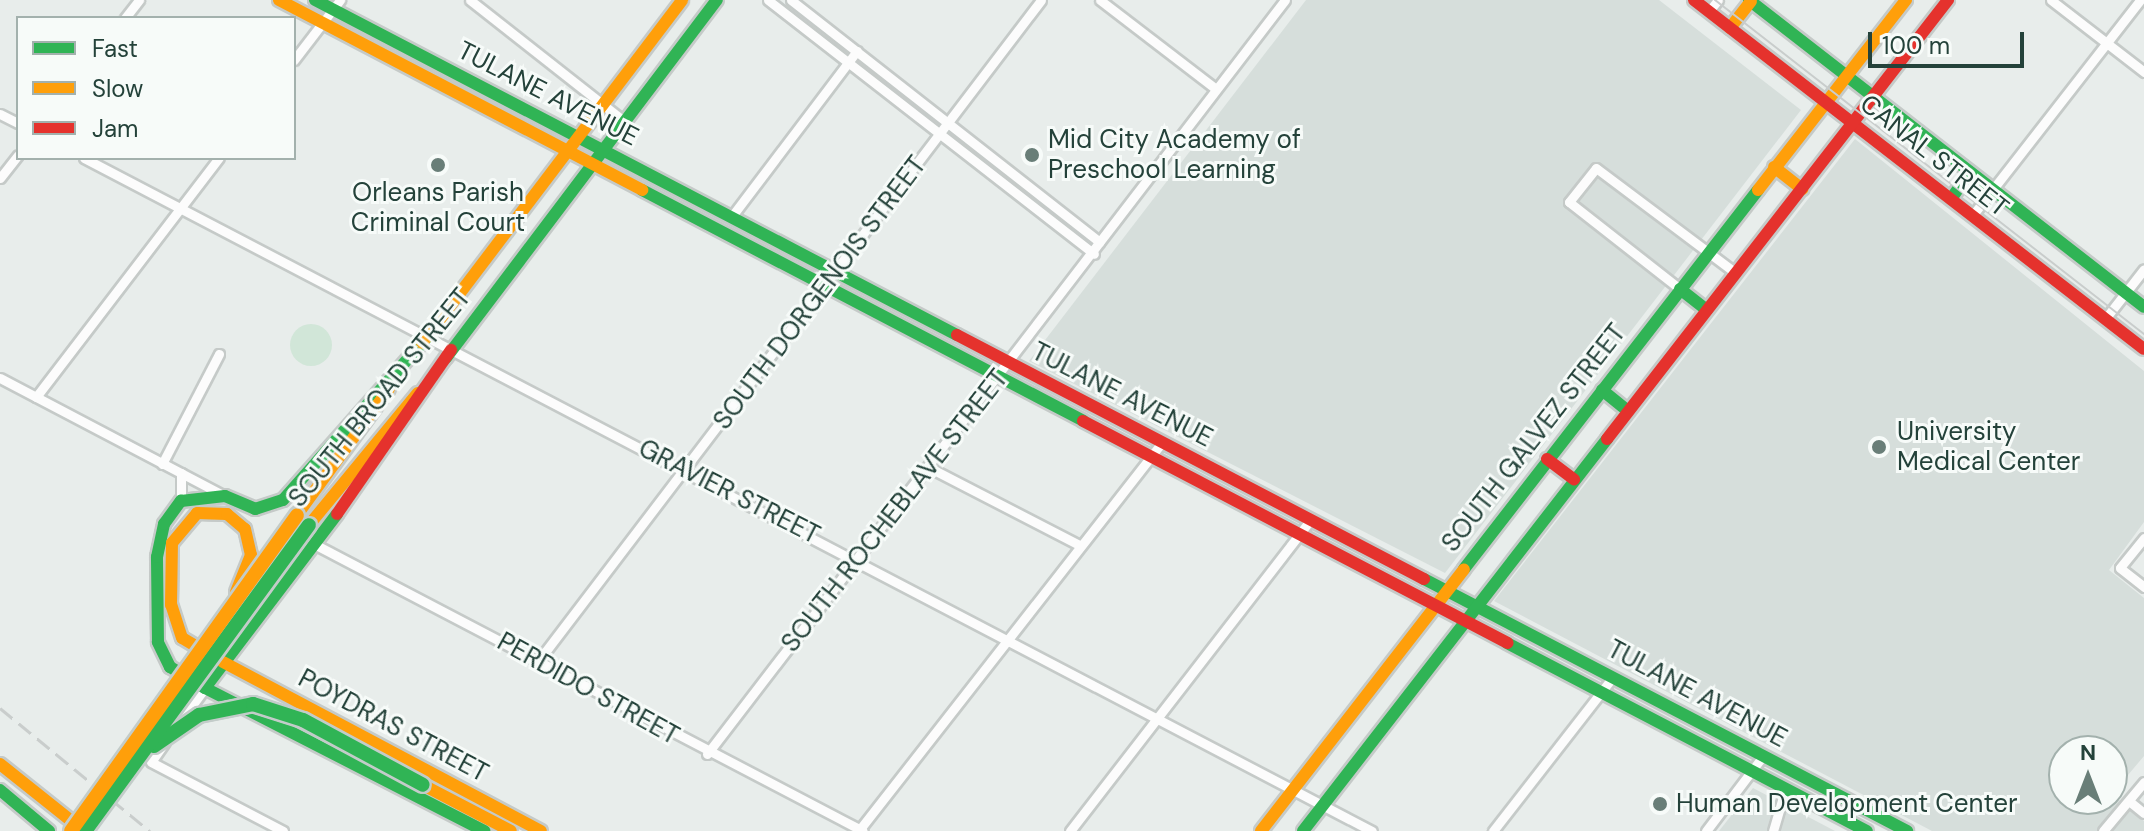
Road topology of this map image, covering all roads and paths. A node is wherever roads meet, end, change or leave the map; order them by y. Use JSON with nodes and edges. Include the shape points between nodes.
{"nodes":[{"id":1,"x":139,"y":0,"type":"edge"},
{"id":2,"x":279,"y":0,"type":"edge"},
{"id":3,"x":315,"y":0,"type":"edge"},
{"id":4,"x":470,"y":0,"type":"edge"},
{"id":5,"x":682,"y":0,"type":"edge"},
{"id":6,"x":717,"y":0,"type":"edge"},
{"id":7,"x":768,"y":0,"type":"edge"},
{"id":8,"x":791,"y":0,"type":"edge"},
{"id":9,"x":1041,"y":0,"type":"edge"},
{"id":10,"x":1100,"y":0,"type":"edge"},
{"id":11,"x":1285,"y":0,"type":"edge"},
{"id":12,"x":1694,"y":0,"type":"edge"},
{"id":13,"x":1750,"y":0,"type":"edge"},
{"id":14,"x":1906,"y":0,"type":"edge"},
{"id":15,"x":1948,"y":0,"type":"edge"},
{"id":16,"x":2051,"y":0,"type":"edge"},
{"id":17,"x":2140,"y":0,"type":"edge"},
{"id":18,"x":337,"y":5,"type":"edge"},
{"id":19,"x":1714,"y":6,"type":"edge"},
{"id":20,"x":127,"y":16,"type":"edge"},
{"id":21,"x":322,"y":23,"type":"junction"},
{"id":22,"x":1730,"y":28,"type":"junction"},
{"id":23,"x":649,"y":43,"type":"junction"},
{"id":24,"x":2107,"y":43,"type":"junction"},
{"id":25,"x":857,"y":51,"type":"junction"},
{"id":26,"x":296,"y":57,"type":"edge"},
{"id":27,"x":671,"y":61,"type":"junction"},
{"id":28,"x":848,"y":63,"type":"junction"},
{"id":29,"x":2144,"y":72,"type":"edge"},
{"id":30,"x":1846,"y":77,"type":"junction"},
{"id":31,"x":1216,"y":89,"type":"junction"},
{"id":32,"x":1873,"y":98,"type":"junction"},
{"id":33,"x":1826,"y":102,"type":"junction"},
{"id":34,"x":603,"y":105,"type":"junction"},
{"id":35,"x":625,"y":122,"type":"junction"},
{"id":36,"x":949,"y":123,"type":"junction"},
{"id":37,"x":1853,"y":123,"type":"junction"},
{"id":38,"x":940,"y":134,"type":"junction"},
{"id":39,"x":577,"y":137,"type":"junction"},
{"id":40,"x":566,"y":151,"type":"junction"},
{"id":41,"x":603,"y":151,"type":"junction"},
{"id":42,"x":16,"y":158,"type":"edge"},
{"id":43,"x":88,"y":160,"type":"edge"},
{"id":44,"x":217,"y":160,"type":"edge"},
{"id":45,"x":593,"y":164,"type":"junction"},
{"id":46,"x":1774,"y":167,"type":"junction"},
{"id":47,"x":1970,"y":172,"type":"junction"},
{"id":48,"x":0,"y":178,"type":"edge"},
{"id":49,"x":1802,"y":189,"type":"junction"},
{"id":50,"x":1992,"y":189,"type":"junction"},
{"id":51,"x":1951,"y":199,"type":"junction"},
{"id":52,"x":180,"y":208,"type":"junction"},
{"id":53,"x":525,"y":209,"type":"junction"},
{"id":54,"x":732,"y":216,"type":"junction"},
{"id":55,"x":1972,"y":216,"type":"junction"},
{"id":56,"x":549,"y":221,"type":"junction"},
{"id":57,"x":1100,"y":242,"type":"junction"},
{"id":58,"x":1709,"y":251,"type":"junction"},
{"id":59,"x":1094,"y":254,"type":"junction"},
{"id":60,"x":2144,"y":269,"type":"edge"},
{"id":61,"x":837,"y":271,"type":"junction"},
{"id":62,"x":1736,"y":273,"type":"junction"},
{"id":63,"x":469,"y":282,"type":"junction"},
{"id":64,"x":825,"y":286,"type":"junction"},
{"id":65,"x":1680,"y":289,"type":"junction"},
{"id":66,"x":2125,"y":293,"type":"junction"},
{"id":67,"x":491,"y":298,"type":"junction"},
{"id":68,"x":2144,"y":307,"type":"edge"},
{"id":69,"x":1707,"y":310,"type":"junction"},
{"id":70,"x":2105,"y":319,"type":"junction"},
{"id":71,"x":427,"y":337,"type":"junction"},
{"id":72,"x":2144,"y":349,"type":"edge"},
{"id":73,"x":451,"y":350,"type":"junction"},
{"id":74,"x":219,"y":354,"type":"dead end"},
{"id":75,"x":1009,"y":364,"type":"junction"},
{"id":76,"x":999,"y":377,"type":"junction"},
{"id":77,"x":0,"y":378,"type":"edge"},
{"id":78,"x":1602,"y":390,"type":"junction"},
{"id":79,"x":36,"y":397,"type":"junction"},
{"id":80,"x":1628,"y":411,"type":"junction"},
{"id":81,"x":1162,"y":442,"type":"junction"},
{"id":82,"x":1151,"y":455,"type":"junction"},
{"id":83,"x":1547,"y":459,"type":"junction"},
{"id":84,"x":162,"y":464,"type":"junction"},
{"id":85,"x":930,"y":468,"type":"junction"},
{"id":86,"x":687,"y":470,"type":"junction"},
{"id":87,"x":181,"y":473,"type":"junction"},
{"id":88,"x":1574,"y":479,"type":"junction"},
{"id":89,"x":225,"y":496,"type":"junction"},
{"id":90,"x":181,"y":501,"type":"junction"},
{"id":91,"x":1310,"y":520,"type":"junction"},
{"id":92,"x":1300,"y":536,"type":"junction"},
{"id":93,"x":2144,"y":538,"type":"edge"},
{"id":94,"x":314,"y":544,"type":"junction"},
{"id":95,"x":1079,"y":545,"type":"junction"},
{"id":96,"x":858,"y":558,"type":"junction"},
{"id":97,"x":2144,"y":587,"type":"edge"},
{"id":98,"x":1446,"y":591,"type":"junction"},
{"id":99,"x":231,"y":604,"type":"junction"},
{"id":100,"x":1433,"y":607,"type":"junction"},
{"id":101,"x":1476,"y":607,"type":"junction"},
{"id":102,"x":1463,"y":623,"type":"junction"},
{"id":103,"x":1007,"y":639,"type":"junction"},
{"id":104,"x":539,"y":660,"type":"junction"},
{"id":105,"x":223,"y":662,"type":"junction"},
{"id":106,"x":1613,"y":677,"type":"junction"},
{"id":107,"x":205,"y":688,"type":"junction"},
{"id":108,"x":1599,"y":691,"type":"junction"},
{"id":109,"x":1159,"y":720,"type":"junction"},
{"id":110,"x":707,"y":754,"type":"junction"},
{"id":111,"x":1763,"y":756,"type":"junction"},
{"id":112,"x":0,"y":764,"type":"edge"},
{"id":113,"x":127,"y":770,"type":"junction"},
{"id":114,"x":1752,"y":772,"type":"junction"},
{"id":115,"x":2144,"y":782,"type":"edge"},
{"id":116,"x":0,"y":790,"type":"edge"},
{"id":117,"x":1293,"y":790,"type":"junction"},
{"id":118,"x":1785,"y":790,"type":"junction"},
{"id":119,"x":2129,"y":801,"type":"junction"},
{"id":120,"x":1323,"y":805,"type":"junction"},
{"id":121,"x":2144,"y":813,"type":"edge"},
{"id":122,"x":861,"y":830,"type":"edge"},
{"id":123,"x":49,"y":831,"type":"edge"},
{"id":124,"x":71,"y":831,"type":"edge"},
{"id":125,"x":85,"y":831,"type":"edge"},
{"id":126,"x":283,"y":831,"type":"edge"},
{"id":127,"x":484,"y":831,"type":"edge"},
{"id":128,"x":511,"y":831,"type":"edge"},
{"id":129,"x":541,"y":831,"type":"edge"},
{"id":130,"x":1070,"y":831,"type":"edge"},
{"id":131,"x":1261,"y":831,"type":"edge"},
{"id":132,"x":1303,"y":831,"type":"edge"},
{"id":133,"x":1372,"y":831,"type":"edge"},
{"id":134,"x":1493,"y":831,"type":"edge"},
{"id":135,"x":1706,"y":831,"type":"edge"},
{"id":136,"x":1773,"y":831,"type":"edge"},
{"id":137,"x":1867,"y":831,"type":"edge"},
{"id":138,"x":1907,"y":831,"type":"edge"},
{"id":139,"x":2103,"y":831,"type":"edge"}],
"edges":[{"from":1,"to":20,"type":"street"},
{"from":2,"to":21,"type":"main road","name":"TULANE AVENUE"},
{"from":3,"to":18,"type":"main road","name":"TULANE AVENUE"},
{"from":4,"to":34,"type":"street"},
{"from":5,"to":23,"type":"main road","name":"SOUTH BROAD STREET"},
{"from":6,"to":27,"type":"main road","name":"SOUTH BROAD STREET"},
{"from":7,"to":28,"type":"street"},
{"from":8,"to":25,"type":"street"},
{"from":9,"to":36,"type":"street","name":"SOUTH DORGENOIS STREET"},
{"from":10,"to":31,"type":"street"},
{"from":11,"to":31,"type":"street","name":"SOUTH ROCHEBLAVE STREET"},
{"from":12,"to":19,"type":"main road","name":"CANAL STREET"},
{"from":13,"to":22,"type":"main road"},
{"from":13,"to":30,"type":"main road","name":"CANAL STREET"},
{"from":14,"to":30,"type":"main road","name":"SOUTH GALVEZ STREET"},
{"from":15,"to":32,"type":"main road"},
{"from":16,"to":24,"type":"street"},
{"from":17,"to":24,"type":"street"},
{"from":18,"to":21,"type":"street"},
{"from":18,"to":39,"type":"main road","name":"TULANE AVENUE"},
{"from":19,"to":22,"type":"main road","name":"CANAL STREET"},
{"from":21,"to":26,"type":"street"},
{"from":21,"to":40,"type":"main road","name":"TULANE AVENUE"},
{"from":22,"to":33,"type":"main road","name":"CANAL STREET"},
{"from":23,"to":27,"type":"main road"},
{"from":23,"to":34,"type":"main road","name":"SOUTH BROAD STREET"},
{"from":24,"to":29,"type":"street"},
{"from":24,"to":50,"type":"street"},
{"from":25,"to":28,"type":"street"},
{"from":25,"to":36,"type":"street"},
{"from":27,"to":35,"type":"main road","name":"SOUTH BROAD STREET"},
{"from":28,"to":38,"type":"street"},
{"from":28,"to":54,"type":"street"},
{"from":30,"to":32,"type":"main road","name":"CANAL STREET"},
{"from":30,"to":33,"type":"main road","name":"SOUTH GALVEZ STREET"},
{"from":31,"to":57,"type":"street","name":"SOUTH ROCHEBLAVE STREET"},
{"from":32,"to":37,"type":"main road"},
{"from":32,"to":47,"type":"main road","name":"CANAL STREET"},
{"from":33,"to":37,"type":"main road","name":"CANAL STREET"},
{"from":33,"to":46,"type":"main road","name":"SOUTH GALVEZ STREET"},
{"from":34,"to":35,"type":"street"},
{"from":34,"to":39,"type":"main road","name":"SOUTH BROAD STREET"},
{"from":35,"to":41,"type":"main road","name":"SOUTH BROAD STREET"},
{"from":36,"to":38,"type":"street","name":"SOUTH DORGENOIS STREET"},
{"from":36,"to":57,"type":"street"},
{"from":37,"to":49,"type":"main road"},
{"from":37,"to":51,"type":"main road","name":"CANAL STREET"},
{"from":38,"to":59,"type":"street"},
{"from":38,"to":61,"type":"street","name":"SOUTH DORGENOIS STREET"},
{"from":39,"to":40,"type":"main road","name":"SOUTH BROAD STREET"},
{"from":39,"to":41,"type":"main road","name":"TULANE AVENUE"},
{"from":40,"to":45,"type":"main road","name":"TULANE AVENUE"},
{"from":40,"to":53,"type":"main road","name":"SOUTH BROAD STREET"},
{"from":41,"to":45,"type":"main road","name":"SOUTH BROAD STREET"},
{"from":41,"to":54,"type":"main road","name":"TULANE AVENUE"},
{"from":42,"to":48,"type":"street"},
{"from":43,"to":52,"type":"street","name":"GRAVIER STREET"},
{"from":44,"to":52,"type":"street"},
{"from":45,"to":56,"type":"main road","name":"SOUTH BROAD STREET"},
{"from":45,"to":64,"type":"main road","name":"TULANE AVENUE"},
{"from":46,"to":49,"type":"main road"},
{"from":46,"to":58,"type":"main road","name":"SOUTH GALVEZ STREET"},
{"from":47,"to":50,"type":"main road","name":"CANAL STREET"},
{"from":47,"to":51,"type":"main road"},
{"from":49,"to":62,"type":"main road"},
{"from":50,"to":55,"type":"street"},
{"from":50,"to":66,"type":"main road","name":"CANAL STREET"},
{"from":51,"to":55,"type":"main road","name":"CANAL STREET"},
{"from":52,"to":71,"type":"street","name":"GRAVIER STREET"},
{"from":52,"to":79,"type":"street"},
{"from":53,"to":56,"type":"main road"},
{"from":53,"to":63,"type":"main road","name":"SOUTH BROAD STREET"},
{"from":54,"to":61,"type":"main road","name":"TULANE AVENUE"},
{"from":55,"to":70,"type":"main road","name":"CANAL STREET"},
{"from":56,"to":67,"type":"main road","name":"SOUTH BROAD STREET"},
{"from":57,"to":59,"type":"street","name":"SOUTH ROCHEBLAVE STREET"},
{"from":58,"to":62,"type":"street"},
{"from":58,"to":65,"type":"main road","name":"SOUTH GALVEZ STREET"},
{"from":58,"to":65,"type":"street","via":[[1596,168],[1569,202]]},
{"from":59,"to":75,"type":"street","name":"SOUTH ROCHEBLAVE STREET"},
{"from":60,"to":66,"type":"street"},
{"from":61,"to":64,"type":"street","name":"SOUTH DORGENOIS STREET"},
{"from":61,"to":75,"type":"main road","name":"TULANE AVENUE"},
{"from":62,"to":69,"type":"main road"},
{"from":63,"to":67,"type":"main road"},
{"from":63,"to":71,"type":"main road","name":"SOUTH BROAD STREET"},
{"from":64,"to":76,"type":"main road","name":"TULANE AVENUE"},
{"from":64,"to":86,"type":"street","name":"SOUTH DORGENOIS STREET"},
{"from":65,"to":69,"type":"main road"},
{"from":65,"to":78,"type":"main road","name":"SOUTH GALVEZ STREET"},
{"from":66,"to":68,"type":"main road","name":"CANAL STREET"},
{"from":66,"to":70,"type":"street"},
{"from":67,"to":73,"type":"main road","name":"SOUTH BROAD STREET"},
{"from":69,"to":80,"type":"main road"},
{"from":70,"to":72,"type":"main road","name":"CANAL STREET"},
{"from":71,"to":73,"type":"street","name":"GRAVIER STREET"},
{"from":71,"to":89,"type":"main road","via":[[291,494],[255,509]]},
{"from":71,"to":99,"type":"main road","name":"SOUTH BROAD STREET","bridge":true},
{"from":73,"to":86,"type":"street","name":"GRAVIER STREET"},
{"from":73,"to":94,"type":"main road","via":[[417,408]]},
{"from":73,"to":113,"type":"main road","name":"SOUTH BROAD STREET","bridge":true,"via":[[309,525]]},
{"from":74,"to":84,"type":"street"},
{"from":75,"to":76,"type":"street","name":"SOUTH ROCHEBLAVE STREET"},
{"from":75,"to":81,"type":"main road","name":"TULANE AVENUE"},
{"from":76,"to":82,"type":"main road","name":"TULANE AVENUE"},
{"from":76,"to":85,"type":"street","name":"SOUTH ROCHEBLAVE STREET"},
{"from":77,"to":79,"type":"street"},
{"from":78,"to":80,"type":"main road"},
{"from":78,"to":83,"type":"main road","name":"SOUTH GALVEZ STREET"},
{"from":79,"to":84,"type":"street"},
{"from":80,"to":88,"type":"main road"},
{"from":81,"to":82,"type":"street"},
{"from":81,"to":91,"type":"main road","name":"TULANE AVENUE"},
{"from":82,"to":92,"type":"main road","name":"TULANE AVENUE"},
{"from":82,"to":95,"type":"street"},
{"from":83,"to":88,"type":"main road"},
{"from":83,"to":98,"type":"main road","name":"SOUTH GALVEZ STREET"},
{"from":84,"to":87,"type":"street"},
{"from":85,"to":95,"type":"street"},
{"from":85,"to":96,"type":"street","name":"SOUTH ROCHEBLAVE STREET"},
{"from":86,"to":96,"type":"street","name":"GRAVIER STREET"},
{"from":86,"to":104,"type":"street","name":"SOUTH DORGENOIS STREET"},
{"from":87,"to":89,"type":"street"},
{"from":87,"to":90,"type":"street"},
{"from":88,"to":101,"type":"main road"},
{"from":89,"to":90,"type":"main road"},
{"from":90,"to":107,"type":"main road","via":[[159,539],[158,642],[170,667]]},
{"from":91,"to":92,"type":"street"},
{"from":91,"to":98,"type":"main road","name":"TULANE AVENUE"},
{"from":92,"to":100,"type":"main road","name":"TULANE AVENUE"},
{"from":92,"to":109,"type":"street"},
{"from":93,"to":97,"type":"street","via":[[2120,568]]},
{"from":94,"to":104,"type":"street","name":"PERDIDO STREET"},
{"from":94,"to":105,"type":"main road"},
{"from":95,"to":103,"type":"street"},
{"from":96,"to":103,"type":"street","name":"GRAVIER STREET"},
{"from":96,"to":110,"type":"street","name":"SOUTH ROCHEBLAVE STREET"},
{"from":98,"to":100,"type":"main road","name":"SOUTH GALVEZ STREET"},
{"from":98,"to":101,"type":"main road","name":"TULANE AVENUE"},
{"from":99,"to":105,"type":"main road","name":"POYDRAS STREET","via":[[251,555],[245,529],[218,511],[187,518],[172,543],[173,620],[182,638]]},
{"from":99,"to":124,"type":"main road","name":"SOUTH BROAD STREET","bridge":true},
{"from":100,"to":102,"type":"main road","name":"TULANE AVENUE"},
{"from":100,"to":117,"type":"main road","name":"SOUTH GALVEZ STREET"},
{"from":101,"to":102,"type":"main road"},
{"from":101,"to":106,"type":"main road","name":"TULANE AVENUE"},
{"from":102,"to":108,"type":"main road","name":"TULANE AVENUE"},
{"from":102,"to":120,"type":"main road"},
{"from":103,"to":109,"type":"street","name":"GRAVIER STREET"},
{"from":103,"to":122,"type":"street"},
{"from":104,"to":110,"type":"street","name":"PERDIDO STREET"},
{"from":105,"to":107,"type":"main road"},
{"from":105,"to":129,"type":"main road","name":"POYDRAS STREET"},
{"from":106,"to":108,"type":"street"},
{"from":106,"to":111,"type":"main road","name":"TULANE AVENUE"},
{"from":107,"to":126,"type":"street","via":[[151,762]]},
{"from":107,"to":127,"type":"main road"},
{"from":108,"to":114,"type":"main road","name":"TULANE AVENUE"},
{"from":108,"to":134,"type":"street"},
{"from":109,"to":117,"type":"street","name":"GRAVIER STREET"},
{"from":109,"to":130,"type":"street"},
{"from":110,"to":122,"type":"street","name":"PERDIDO STREET"},
{"from":111,"to":114,"type":"street"},
{"from":111,"to":138,"type":"main road","name":"TULANE AVENUE"},
{"from":112,"to":125,"type":"main road"},
{"from":113,"to":125,"type":"main road","name":"SOUTH BROAD STREET","bridge":true},
{"from":113,"to":128,"type":"main road","bridge":true,"via":[[199,715],[253,704],[303,720]]},
{"from":114,"to":118,"type":"main road","name":"TULANE AVENUE"},
{"from":114,"to":135,"type":"street"},
{"from":115,"to":119,"type":"street"},
{"from":116,"to":123,"type":"main road"},
{"from":117,"to":120,"type":"street","name":"GRAVIER STREET"},
{"from":117,"to":131,"type":"main road","name":"SOUTH GALVEZ STREET"},
{"from":118,"to":136,"type":"street"},
{"from":118,"to":137,"type":"main road","name":"TULANE AVENUE"},
{"from":119,"to":121,"type":"street"},
{"from":119,"to":139,"type":"street"},
{"from":120,"to":132,"type":"main road"},
{"from":120,"to":133,"type":"street","name":"GRAVIER STREET"}]}
